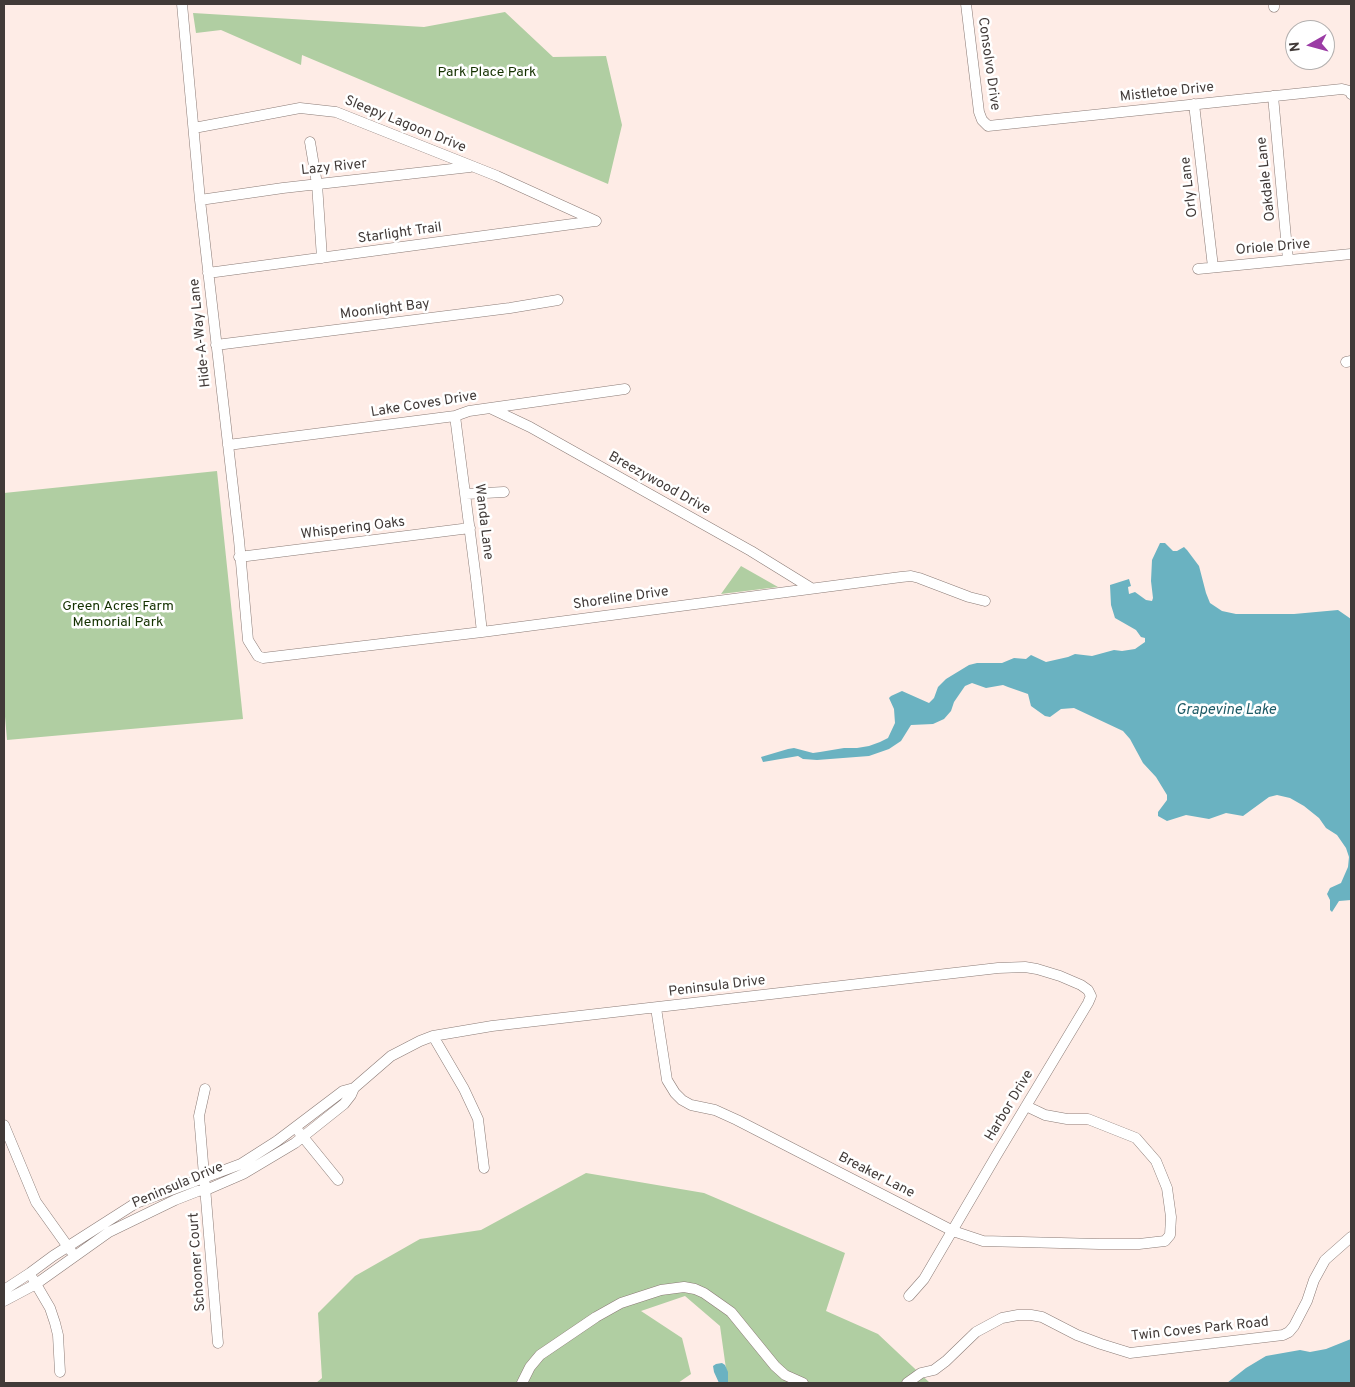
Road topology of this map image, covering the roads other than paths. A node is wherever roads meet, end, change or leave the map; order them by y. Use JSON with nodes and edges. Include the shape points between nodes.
{"nodes":[{"id":1,"x":182,"y":4,"type":"edge"},
{"id":2,"x":966,"y":4,"type":"edge"},
{"id":3,"x":1350,"y":93,"type":"edge"},
{"id":4,"x":1272,"y":96,"type":"junction"},
{"id":5,"x":1194,"y":104,"type":"junction"},
{"id":6,"x":988,"y":126,"type":"joint"},
{"id":7,"x":194,"y":128,"type":"junction"},
{"id":8,"x":310,"y":142,"type":"dead end"},
{"id":9,"x":471,"y":166,"type":"junction"},
{"id":10,"x":317,"y":184,"type":"junction"},
{"id":11,"x":200,"y":200,"type":"junction"},
{"id":12,"x":596,"y":221,"type":"joint"},
{"id":13,"x":1351,"y":254,"type":"edge"},
{"id":14,"x":322,"y":258,"type":"junction"},
{"id":15,"x":1288,"y":260,"type":"junction"},
{"id":16,"x":1213,"y":267,"type":"junction"},
{"id":17,"x":1198,"y":269,"type":"dead end"},
{"id":18,"x":208,"y":273,"type":"junction"},
{"id":19,"x":558,"y":300,"type":"dead end"},
{"id":20,"x":216,"y":345,"type":"junction"},
{"id":21,"x":625,"y":389,"type":"dead end"},
{"id":22,"x":491,"y":409,"type":"junction"},
{"id":23,"x":455,"y":416,"type":"junction"},
{"id":24,"x":228,"y":445,"type":"junction"},
{"id":25,"x":504,"y":492,"type":"dead end"},
{"id":26,"x":466,"y":494,"type":"junction"},
{"id":27,"x":470,"y":528,"type":"junction"},
{"id":28,"x":240,"y":557,"type":"junction"},
{"id":29,"x":811,"y":588,"type":"junction"},
{"id":30,"x":985,"y":601,"type":"dead end"},
{"id":31,"x":482,"y":632,"type":"junction"},
{"id":32,"x":258,"y":656,"type":"joint"},
{"id":33,"x":1091,"y":996,"type":"joint"},
{"id":34,"x":656,"y":1008,"type":"junction"},
{"id":35,"x":433,"y":1036,"type":"junction"},
{"id":36,"x":354,"y":1088,"type":"junction"},
{"id":37,"x":205,"y":1089,"type":"dead end"},
{"id":38,"x":1026,"y":1106,"type":"junction"},
{"id":39,"x":4,"y":1125,"type":"edge"},
{"id":40,"x":294,"y":1128,"type":"junction"},
{"id":41,"x":304,"y":1136,"type":"junction"},
{"id":42,"x":484,"y":1168,"type":"dead end"},
{"id":43,"x":204,"y":1178,"type":"junction"},
{"id":44,"x":338,"y":1180,"type":"dead end"},
{"id":45,"x":206,"y":1190,"type":"junction"},
{"id":46,"x":953,"y":1231,"type":"junction"},
{"id":47,"x":1351,"y":1237,"type":"edge"},
{"id":48,"x":68,"y":1246,"type":"junction"},
{"id":49,"x":75,"y":1256,"type":"junction"},
{"id":50,"x":30,"y":1273,"type":"junction"},
{"id":51,"x":36,"y":1284,"type":"junction"},
{"id":52,"x":4,"y":1290,"type":"edge"},
{"id":53,"x":909,"y":1296,"type":"dead end"},
{"id":54,"x":4,"y":1301,"type":"edge"},
{"id":55,"x":218,"y":1343,"type":"dead end"},
{"id":56,"x":60,"y":1372,"type":"dead end"},
{"id":57,"x":522,"y":1383,"type":"edge"},
{"id":58,"x":803,"y":1383,"type":"edge"},
{"id":59,"x":907,"y":1383,"type":"edge"}],
"edges":[{"from":1,"to":7,"type":"street","name":"Hide-A-Way Lane"},
{"from":2,"to":6,"type":"street","name":"Consolvo Drive","via":[[979,112]]},
{"from":3,"to":4,"type":"street","name":"Mistletoe Drive","via":[[1342,89]]},
{"from":4,"to":5,"type":"street","name":"Mistletoe Drive"},
{"from":4,"to":15,"type":"street","name":"Oakdale Lane"},
{"from":5,"to":6,"type":"street","name":"Mistletoe Drive"},
{"from":5,"to":16,"type":"street","name":"Orly Lane"},
{"from":7,"to":9,"type":"street","name":"Sleepy Lagoon Drive","via":[[300,108],[336,112]]},
{"from":7,"to":11,"type":"street","name":"Hide-A-Way Lane"},
{"from":8,"to":10,"type":"street"},
{"from":9,"to":10,"type":"street","name":"Lazy River"},
{"from":9,"to":12,"type":"street","name":"Sleepy Lagoon Drive"},
{"from":10,"to":11,"type":"street","name":"Lazy River"},
{"from":10,"to":14,"type":"street"},
{"from":11,"to":18,"type":"street","name":"Hide-A-Way Lane"},
{"from":12,"to":14,"type":"street","name":"Starlight Trail"},
{"from":13,"to":15,"type":"street","name":"Oriole Drive"},
{"from":14,"to":18,"type":"street","name":"Starlight Trail"},
{"from":15,"to":16,"type":"street","name":"Oriole Drive"},
{"from":16,"to":17,"type":"street","name":"Oriole Drive"},
{"from":18,"to":20,"type":"street","name":"Hide-A-Way Lane"},
{"from":19,"to":20,"type":"street","name":"Moonlight Bay"},
{"from":20,"to":24,"type":"street","name":"Hide-A-Way Lane"},
{"from":21,"to":22,"type":"street","name":"Lake Coves Drive"},
{"from":22,"to":23,"type":"street","name":"Lake Coves Drive"},
{"from":22,"to":29,"type":"street","name":"Breezywood Drive","via":[[530,427]]},
{"from":23,"to":24,"type":"street","name":"Lake Coves Drive"},
{"from":23,"to":26,"type":"street","name":"Wanda Lane"},
{"from":24,"to":28,"type":"street","name":"Hide-A-Way Lane"},
{"from":25,"to":26,"type":"street"},
{"from":26,"to":27,"type":"street","name":"Wanda Lane"},
{"from":27,"to":28,"type":"street","name":"Whispering Oaks"},
{"from":27,"to":31,"type":"street","name":"Wanda Lane"},
{"from":28,"to":32,"type":"street","name":"Hide-A-Way Lane","via":[[249,642]]},
{"from":29,"to":30,"type":"street","name":"Shoreline Drive","via":[[912,576]]},
{"from":29,"to":31,"type":"street","name":"Shoreline Drive"},
{"from":31,"to":32,"type":"street","name":"Shoreline Drive","via":[[263,658]]},
{"from":33,"to":34,"type":"street","name":"Peninsula Drive","via":[[1082,986],[1060,976],[1025,967]]},
{"from":33,"to":38,"type":"street","name":"Harbor Drive"},
{"from":34,"to":35,"type":"street","name":"Peninsula Drive","via":[[492,1026]]},
{"from":34,"to":46,"type":"street","name":"Breaker Lane","via":[[667,1080],[682,1100],[737,1120]]},
{"from":35,"to":36,"type":"street","name":"Peninsula Drive","via":[[391,1056]]},
{"from":35,"to":42,"type":"street","via":[[478,1119]]},
{"from":36,"to":40,"type":"street","name":"Peninsula Drive","via":[[343,1091]]},
{"from":36,"to":41,"type":"street","name":"Peninsula Drive","via":[[344,1104]]},
{"from":37,"to":43,"type":"street","name":"Schooner Court","via":[[200,1116]]},
{"from":38,"to":46,"type":"street","name":"Harbor Drive"},
{"from":38,"to":46,"type":"street","name":"Breaker Lane","via":[[1045,1115],[1088,1119],[1136,1138],[1156,1161],[1167,1188],[1170,1235],[1165,1241],[1103,1244],[983,1241]]},
{"from":39,"to":48,"type":"street","via":[[36,1202]]},
{"from":40,"to":41,"type":"street"},
{"from":40,"to":43,"type":"street","name":"Peninsula Drive","via":[[241,1164]]},
{"from":41,"to":44,"type":"street"},
{"from":41,"to":45,"type":"street","name":"Peninsula Drive","via":[[243,1174]]},
{"from":43,"to":45,"type":"street","name":"Schooner Court"},
{"from":43,"to":48,"type":"street","name":"Peninsula Drive","via":[[136,1203]]},
{"from":45,"to":49,"type":"street","name":"Peninsula Drive","via":[[198,1190],[134,1219]]},
{"from":45,"to":55,"type":"street","name":"Schooner Court"},
{"from":46,"to":53,"type":"street","name":"Harbor Drive","via":[[924,1279]]},
{"from":47,"to":59,"type":"street","name":"Twin Coves Park Road","via":[[1325,1260],[1294,1326],[1283,1335],[1130,1353],[1076,1335],[1042,1317],[1018,1315],[1002,1318],[976,1332],[934,1370],[921,1373]]},
{"from":48,"to":49,"type":"street"},
{"from":48,"to":50,"type":"street","name":"Peninsula Drive"},
{"from":49,"to":51,"type":"street","name":"Peninsula Drive"},
{"from":50,"to":51,"type":"street"},
{"from":50,"to":52,"type":"street","name":"Peninsula Drive"},
{"from":51,"to":54,"type":"street","name":"Peninsula Drive"},
{"from":51,"to":56,"type":"street","via":[[55,1324]]},
{"from":57,"to":58,"type":"street","via":[[547,1349],[604,1312],[644,1295],[684,1287],[704,1293],[733,1314],[775,1366]]}]}
